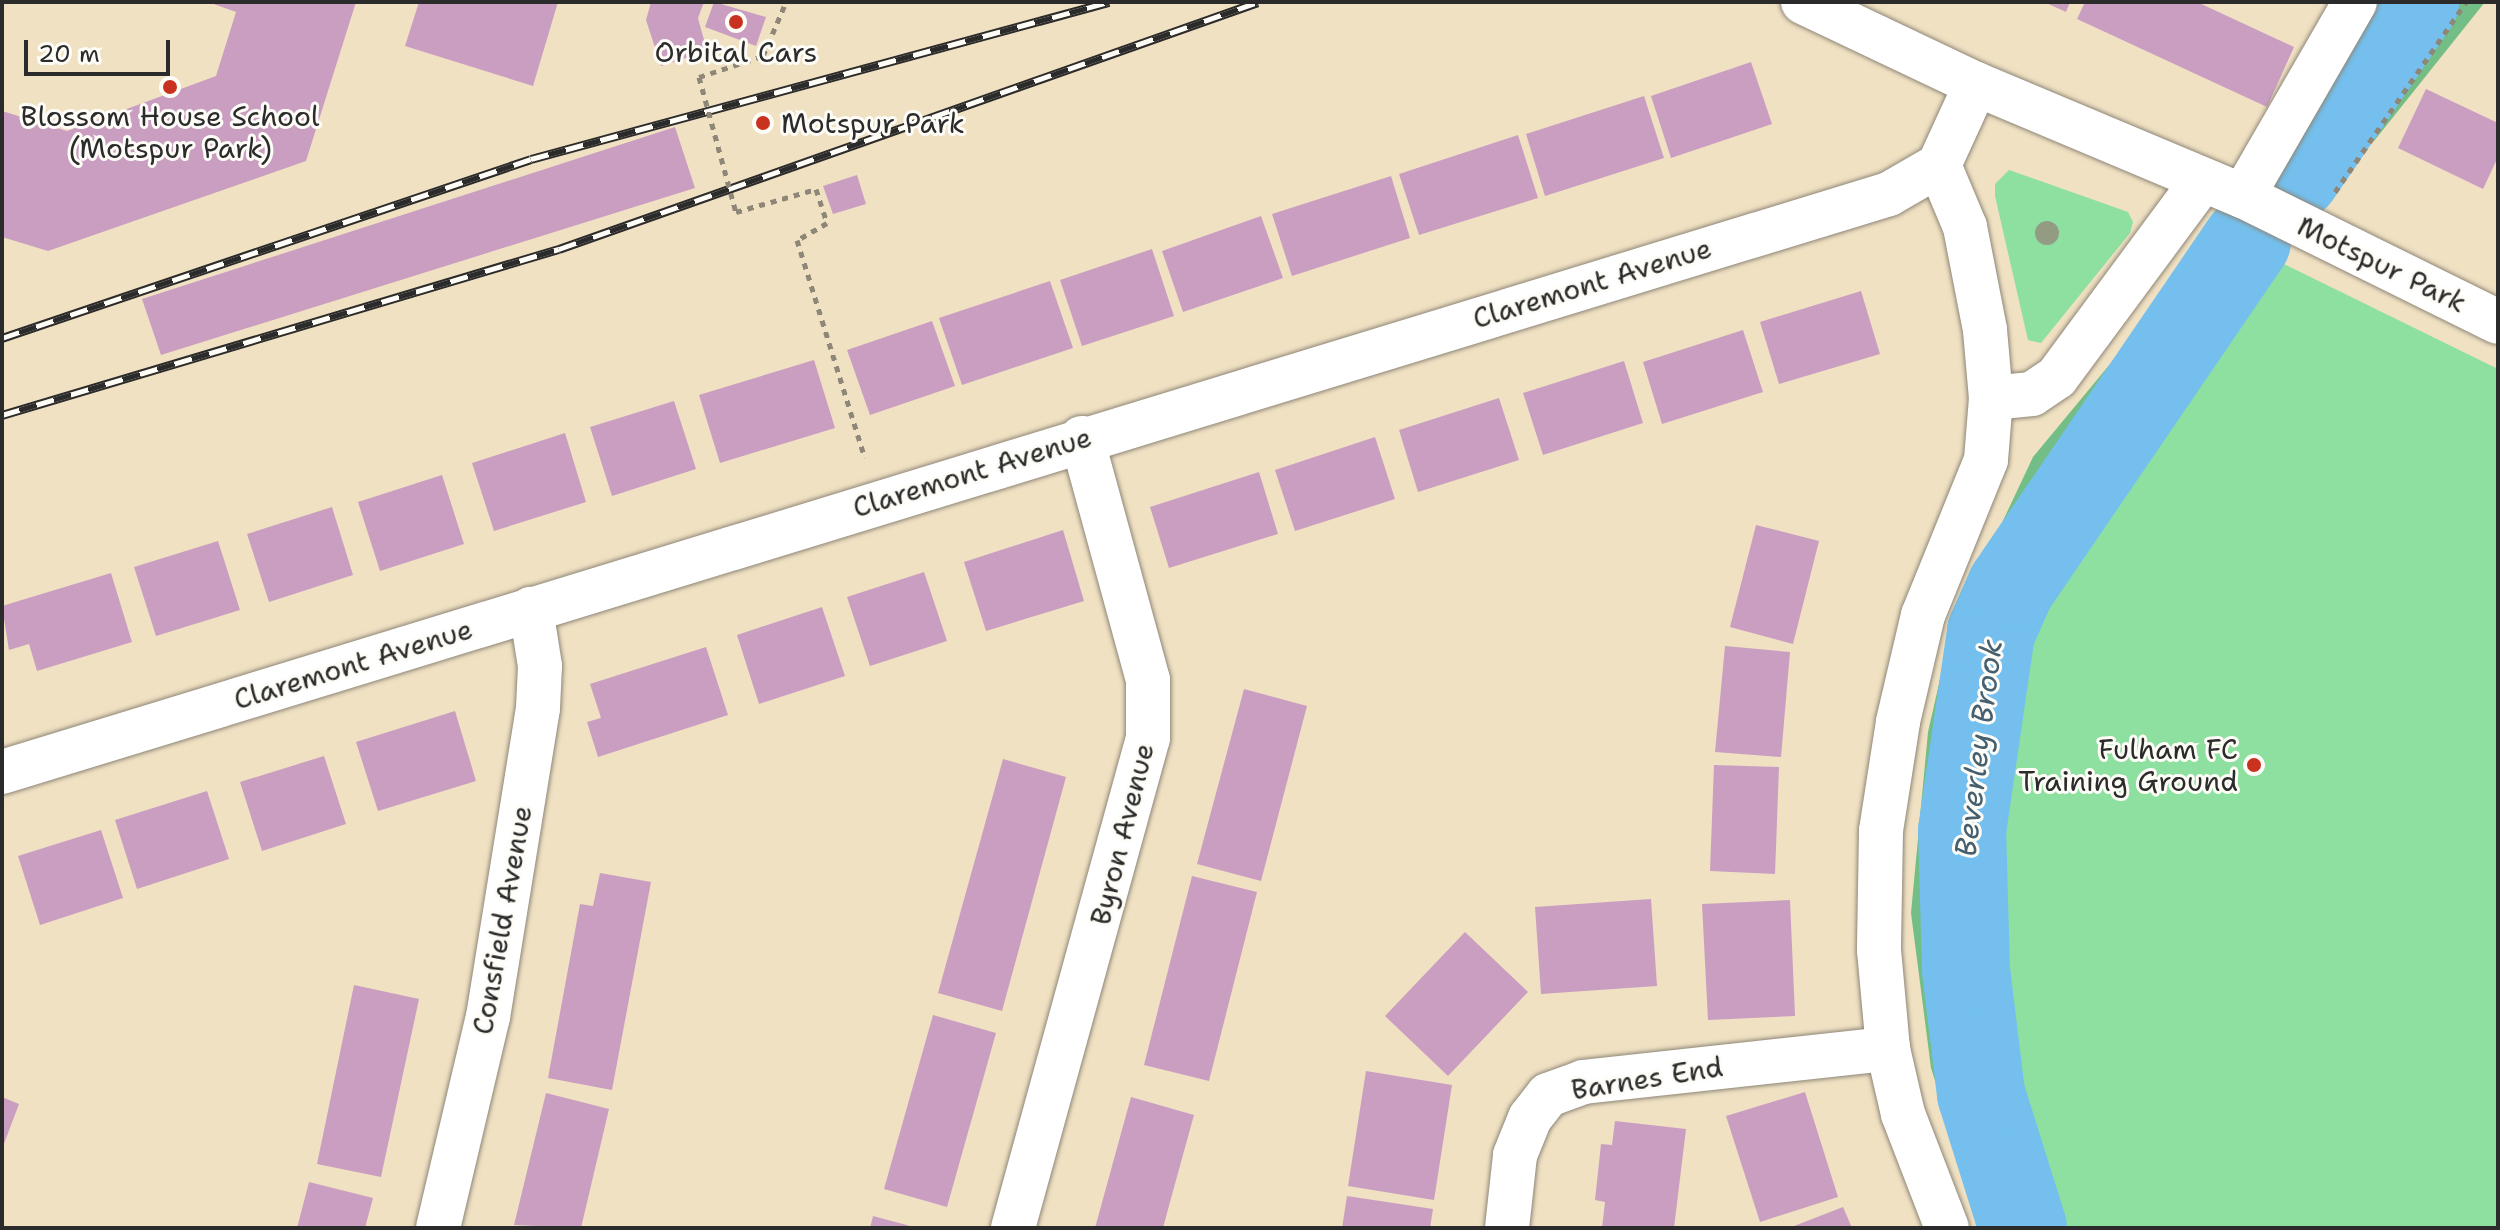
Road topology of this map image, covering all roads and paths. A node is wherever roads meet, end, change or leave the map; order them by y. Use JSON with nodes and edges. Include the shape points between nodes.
{"nodes":[{"id":1,"x":786,"y":2,"type":"edge"},
{"id":2,"x":1803,"y":2,"type":"edge"},
{"id":3,"x":2355,"y":2,"type":"edge"},
{"id":4,"x":2466,"y":2,"type":"edge"},
{"id":5,"x":1976,"y":84,"type":"junction"},
{"id":6,"x":1939,"y":165,"type":"junction"},
{"id":7,"x":2203,"y":180,"type":"junction"},
{"id":8,"x":2255,"y":202,"type":"junction"},
{"id":9,"x":2326,"y":204,"type":"dead end"},
{"id":10,"x":2498,"y":322,"type":"edge"},
{"id":11,"x":1991,"y":398,"type":"junction"},
{"id":12,"x":1082,"y":438,"type":"junction"},
{"id":13,"x":879,"y":501,"type":"junction"},
{"id":14,"x":531,"y":609,"type":"junction"},
{"id":15,"x":2,"y":772,"type":"edge"},
{"id":16,"x":1888,"y":1049,"type":"junction"},
{"id":17,"x":438,"y":1228,"type":"edge"},
{"id":18,"x":1013,"y":1228,"type":"edge"},
{"id":19,"x":1507,"y":1228,"type":"edge"},
{"id":20,"x":1947,"y":1228,"type":"edge"}],
"edges":[{"from":1,"to":13,"type":"path","bridge":true,"via":[[763,56],[699,77],[736,212],[816,189],[827,223],[797,240]]},
{"from":2,"to":5,"type":"street","name":"Motspur Park"},
{"from":3,"to":8,"type":"street"},
{"from":4,"to":9,"type":"path"},
{"from":5,"to":6,"type":"street"},
{"from":5,"to":7,"type":"street","name":"Motspur Park"},
{"from":6,"to":11,"type":"street","via":[[1965,227],[1985,330]]},
{"from":6,"to":12,"type":"street","name":"Claremont Avenue","via":[[1889,194]]},
{"from":7,"to":8,"type":"street","name":"Motspur Park"},
{"from":7,"to":11,"type":"street","via":[[2057,377],[2032,394]]},
{"from":8,"to":10,"type":"street","name":"Motspur Park"},
{"from":11,"to":16,"type":"street","via":[[1986,460],[1923,615],[1883,816],[1879,950]]},
{"from":12,"to":13,"type":"street","name":"Claremont Avenue"},
{"from":12,"to":18,"type":"street","name":"Byron Avenue","via":[[1148,680],[1148,738]]},
{"from":13,"to":14,"type":"street","name":"Claremont Avenue"},
{"from":14,"to":15,"type":"street","name":"Claremont Avenue"},
{"from":14,"to":17,"type":"street","name":"Consfield Avenue","via":[[540,666],[538,708],[488,1017]]},
{"from":16,"to":19,"type":"street","name":"Barnes End","via":[[1583,1082],[1548,1095],[1530,1118],[1515,1155]]},
{"from":16,"to":20,"type":"street","via":[[1915,1151]]}]}
